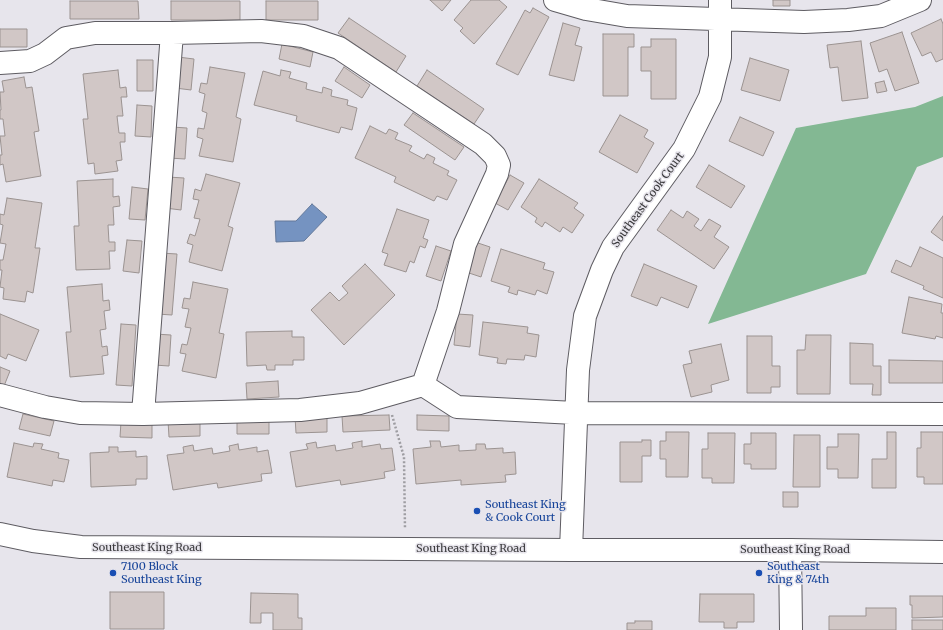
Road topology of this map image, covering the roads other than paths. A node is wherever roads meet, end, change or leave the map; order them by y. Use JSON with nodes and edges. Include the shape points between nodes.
{"nodes":[{"id":1,"x":555,"y":0,"type":"edge"},
{"id":2,"x":911,"y":2,"type":"edge"},
{"id":3,"x":721,"y":10,"type":"edge"},
{"id":4,"x":172,"y":33,"type":"junction"},
{"id":5,"x":0,"y":63,"type":"edge"},
{"id":6,"x":423,"y":385,"type":"junction"},
{"id":7,"x":0,"y":395,"type":"edge"},
{"id":8,"x":575,"y":413,"type":"junction"},
{"id":9,"x":143,"y":414,"type":"junction"},
{"id":10,"x":943,"y":414,"type":"edge"},
{"id":11,"x":0,"y":534,"type":"edge"},
{"id":12,"x":571,"y":550,"type":"junction"},
{"id":13,"x":790,"y":550,"type":"junction"},
{"id":14,"x":943,"y":552,"type":"edge"},
{"id":15,"x":791,"y":630,"type":"edge"}],
"edges":[{"from":1,"to":3,"type":"street","via":[[586,9],[627,16]]},
{"from":2,"to":3,"type":"street","via":[[881,16],[804,22]]},
{"from":3,"to":8,"type":"street","name":"Southeast Cook Court","via":[[720,57],[710,96],[684,149],[613,247],[585,316]]},
{"from":4,"to":5,"type":"street","via":[[95,33],[66,38],[45,54],[30,61]]},
{"from":4,"to":6,"type":"street","via":[[261,31],[303,36],[339,48],[483,144],[495,156],[499,165],[498,174],[465,244],[448,311]]},
{"from":4,"to":9,"type":"street"},
{"from":6,"to":8,"type":"street","via":[[457,407]]},
{"from":6,"to":9,"type":"street","via":[[360,403],[300,410]]},
{"from":7,"to":9,"type":"street","via":[[80,413]]},
{"from":8,"to":10,"type":"street"},
{"from":8,"to":12,"type":"street","name":"Southeast Cook Court"},
{"from":11,"to":12,"type":"street","name":"Southeast King Road","via":[[81,547]]},
{"from":12,"to":13,"type":"street","name":"Southeast King Road"},
{"from":13,"to":14,"type":"street","name":"Southeast King Road"},
{"from":13,"to":15,"type":"street"}]}
